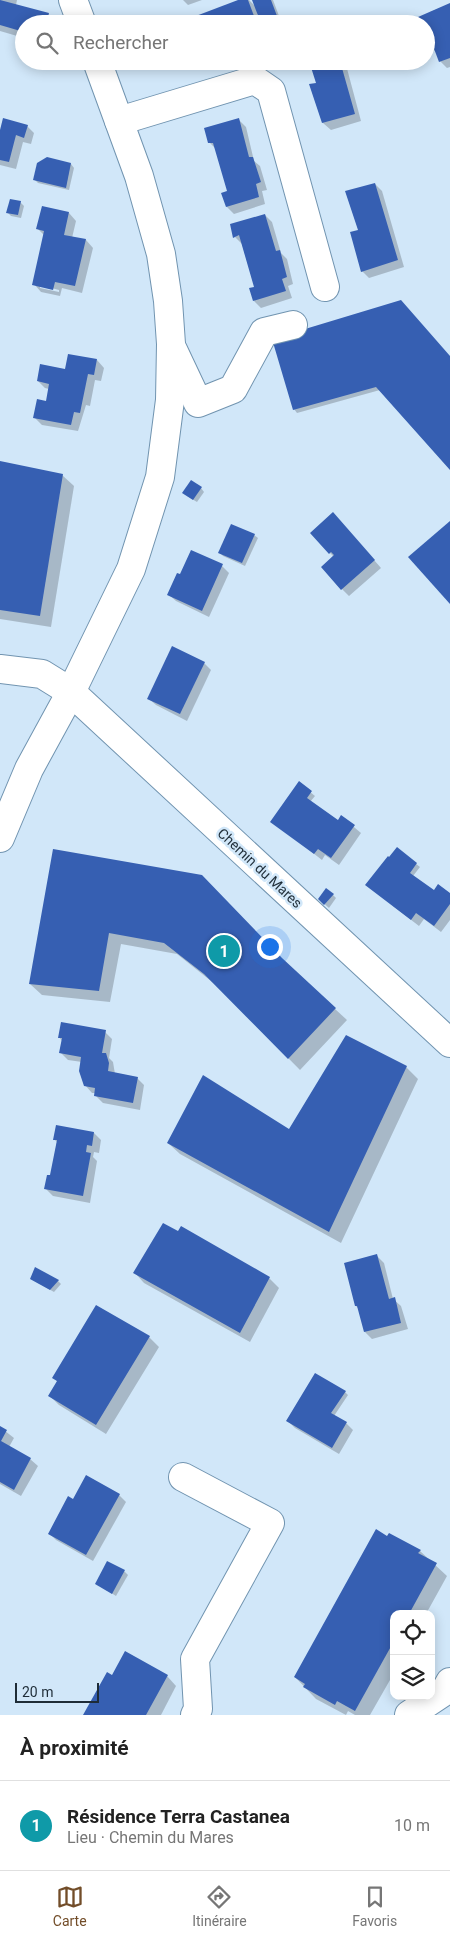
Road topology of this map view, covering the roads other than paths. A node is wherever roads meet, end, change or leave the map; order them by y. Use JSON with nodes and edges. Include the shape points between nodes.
{"nodes":[{"id":1,"x":73,"y":0,"type":"edge"},
{"id":2,"x":79,"y":15,"type":"edge"},
{"id":3,"x":100,"y":70,"type":"edge"},
{"id":4,"x":119,"y":121,"type":"junction"},
{"id":5,"x":325,"y":287,"type":"dead end"},
{"id":6,"x":293,"y":325,"type":"dead end"},
{"id":7,"x":171,"y":344,"type":"junction"},
{"id":8,"x":0,"y":669,"type":"edge"},
{"id":9,"x":71,"y":692,"type":"junction"},
{"id":10,"x":0,"y":838,"type":"edge"},
{"id":11,"x":450,"y":1044,"type":"edge"},
{"id":12,"x":183,"y":1477,"type":"dead end"},
{"id":13,"x":450,"y":1682,"type":"edge"},
{"id":14,"x":195,"y":1715,"type":"edge"},
{"id":15,"x":409,"y":1715,"type":"edge"}],
"edges":[{"from":1,"to":2,"type":"street"},
{"from":3,"to":4,"type":"street"},
{"from":4,"to":5,"type":"street","via":[[256,80],[270,91]]},
{"from":4,"to":7,"type":"street","via":[[139,176],[161,254]]},
{"from":6,"to":7,"type":"street","via":[[264,332],[233,389],[198,403]]},
{"from":7,"to":9,"type":"street","via":[[170,400],[160,477],[130,569]]},
{"from":8,"to":9,"type":"street","name":"Chemin du Mares","via":[[42,674]]},
{"from":9,"to":10,"type":"street","via":[[29,769]]},
{"from":9,"to":11,"type":"street","name":"Chemin du Mares"},
{"from":12,"to":14,"type":"street","via":[[270,1523],[195,1659],[198,1709]]},
{"from":13,"to":15,"type":"street","via":[[445,1691]]}]}
